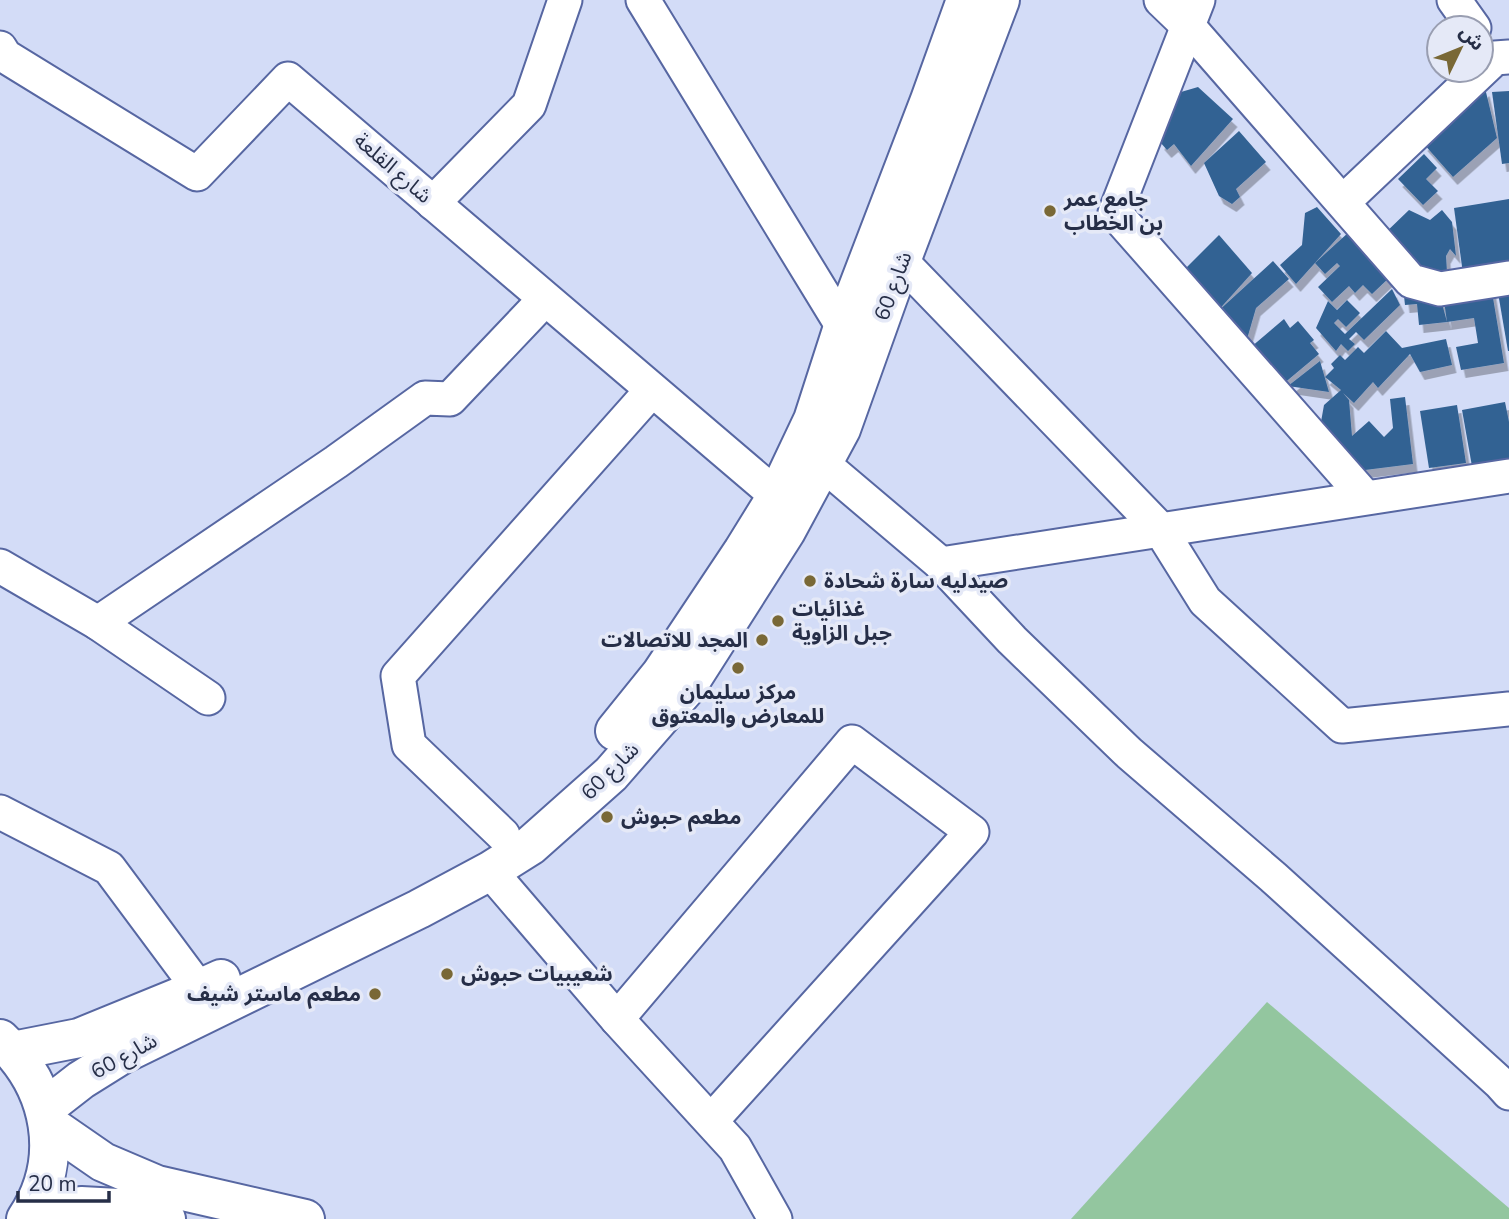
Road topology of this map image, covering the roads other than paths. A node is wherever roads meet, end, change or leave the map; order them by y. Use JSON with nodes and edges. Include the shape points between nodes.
{"nodes":[{"id":1,"x":565,"y":0,"type":"edge"},
{"id":2,"x":643,"y":0,"type":"edge"},
{"id":3,"x":966,"y":0,"type":"edge"},
{"id":4,"x":1000,"y":0,"type":"edge"},
{"id":5,"x":1160,"y":0,"type":"edge"},
{"id":6,"x":1193,"y":13,"type":"edge"},
{"id":7,"x":3,"y":56,"type":"edge"},
{"id":8,"x":1462,"y":84,"type":"edge"},
{"id":9,"x":1343,"y":202,"type":"junction"},
{"id":10,"x":433,"y":203,"type":"junction"},
{"id":11,"x":901,"y":261,"type":"junction"},
{"id":12,"x":1509,"y":278,"type":"edge"},
{"id":13,"x":545,"y":299,"type":"junction"},
{"id":14,"x":843,"y":327,"type":"junction"},
{"id":15,"x":652,"y":390,"type":"junction"},
{"id":16,"x":823,"y":464,"type":"junction"},
{"id":17,"x":1509,"y":476,"type":"edge"},
{"id":18,"x":777,"y":496,"type":"junction"},
{"id":19,"x":1365,"y":497,"type":"junction"},
{"id":20,"x":1160,"y":529,"type":"junction"},
{"id":21,"x":941,"y":564,"type":"junction"},
{"id":22,"x":0,"y":566,"type":"edge"},
{"id":23,"x":98,"y":623,"type":"junction"},
{"id":24,"x":208,"y":698,"type":"dead end"},
{"id":25,"x":1509,"y":709,"type":"edge"},
{"id":26,"x":0,"y":812,"type":"edge"},
{"id":27,"x":503,"y":835,"type":"junction"},
{"id":28,"x":490,"y":871,"type":"junction"},
{"id":29,"x":199,"y":989,"type":"junction"},
{"id":30,"x":617,"y":1019,"type":"junction"},
{"id":31,"x":7,"y":1045,"type":"edge"},
{"id":32,"x":1509,"y":1093,"type":"edge"},
{"id":33,"x":46,"y":1116,"type":"junction"},
{"id":34,"x":711,"y":1121,"type":"junction"},
{"id":35,"x":26,"y":1219,"type":"edge"},
{"id":36,"x":41,"y":1219,"type":"edge"},
{"id":37,"x":166,"y":1219,"type":"edge"},
{"id":38,"x":306,"y":1219,"type":"edge"},
{"id":39,"x":775,"y":1219,"type":"edge"}],
"edges":[{"from":1,"to":10,"type":"street","via":[[529,105]]},
{"from":2,"to":14,"type":"street"},
{"from":3,"to":14,"type":"main road","name":"شارع 60"},
{"from":4,"to":11,"type":"main road","name":"شارع 60"},
{"from":5,"to":6,"type":"street"},
{"from":6,"to":9,"type":"street"},
{"from":6,"to":19,"type":"street","via":[[1115,213]]},
{"from":7,"to":10,"type":"street","name":"شارع القلعة","via":[[197,174],[288,79]]},
{"from":8,"to":9,"type":"street"},
{"from":9,"to":12,"type":"street","via":[[1411,281],[1440,289]]},
{"from":10,"to":13,"type":"street","name":"شارع القلعة"},
{"from":11,"to":16,"type":"main road","name":"شارع 60","via":[[841,429]]},
{"from":11,"to":20,"type":"street"},
{"from":13,"to":15,"type":"street","name":"شارع القلعة"},
{"from":13,"to":23,"type":"street","via":[[450,399],[425,398]]},
{"from":14,"to":18,"type":"main road","name":"شارع 60","via":[[813,420]]},
{"from":15,"to":18,"type":"street","name":"شارع القلعة"},
{"from":15,"to":27,"type":"street","via":[[398,676],[408,745]]},
{"from":16,"to":21,"type":"street"},
{"from":16,"to":28,"type":"main road","name":"شارع 60","via":[[686,688],[611,774],[530,846]]},
{"from":17,"to":19,"type":"street"},
{"from":18,"to":27,"type":"main road","name":"شارع 60","via":[[661,674],[623,722],[574,774]]},
{"from":19,"to":20,"type":"street"},
{"from":20,"to":21,"type":"street"},
{"from":20,"to":25,"type":"street","via":[[1205,601],[1342,726]]},
{"from":21,"to":32,"type":"street","via":[[1129,753],[1273,877]]},
{"from":22,"to":23,"type":"street"},
{"from":23,"to":24,"type":"street"},
{"from":26,"to":29,"type":"street","via":[[109,868]]},
{"from":27,"to":29,"type":"main road","name":"شارع 60","via":[[439,874]]},
{"from":28,"to":30,"type":"street"},
{"from":28,"to":33,"type":"main road","name":"شارع 60","via":[[121,1055],[81,1080]]},
{"from":29,"to":31,"type":"main road","name":"شارع 60","via":[[79,1038]]},
{"from":30,"to":34,"type":"street"},
{"from":30,"to":34,"type":"street","via":[[852,742],[972,832]]},
{"from":31,"to":33,"type":"main road","via":[[32,1078]]},
{"from":33,"to":35,"type":"main road","via":[[47,1167]]},
{"from":33,"to":38,"type":"main road","via":[[103,1162],[157,1185]]},
{"from":34,"to":39,"type":"street","via":[[735,1148]]},
{"from":36,"to":37,"type":"main road","via":[[82,1206],[118,1208]]}]}
